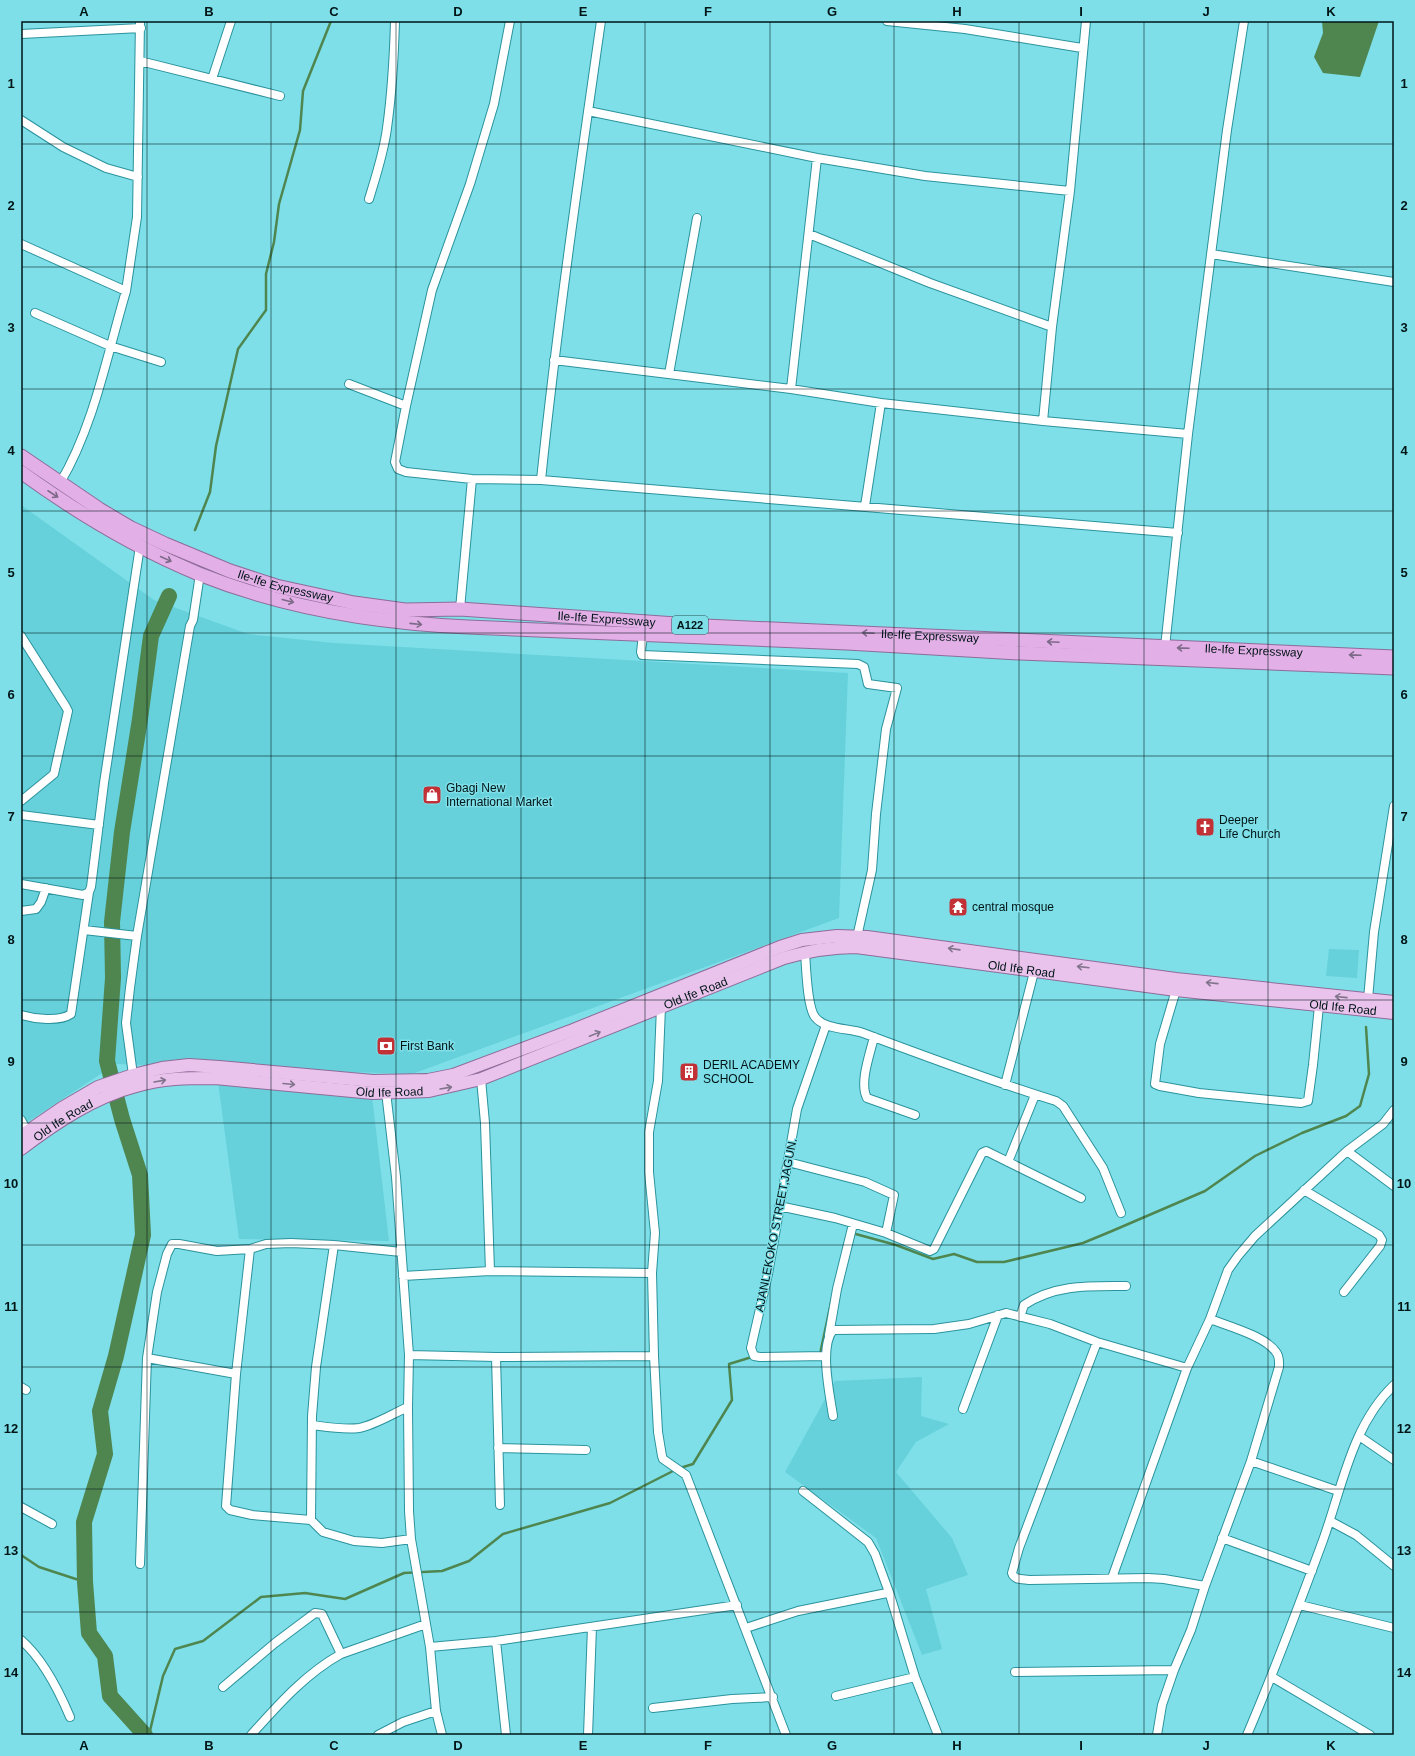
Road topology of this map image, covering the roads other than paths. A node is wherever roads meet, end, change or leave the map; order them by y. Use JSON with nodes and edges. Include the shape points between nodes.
{"nodes":[{"id":1,"x":231,"y":21,"type":"edge"},
{"id":2,"x":395,"y":21,"type":"edge"},
{"id":3,"x":601,"y":21,"type":"edge"},
{"id":4,"x":887,"y":21,"type":"edge"},
{"id":5,"x":1086,"y":21,"type":"edge"},
{"id":6,"x":1244,"y":21,"type":"edge"},
{"id":7,"x":507,"y":22,"type":"edge"},
{"id":8,"x":141,"y":25,"type":"edge"},
{"id":9,"x":21,"y":34,"type":"edge"},
{"id":10,"x":1082,"y":48,"type":"junction"},
{"id":11,"x":140,"y":61,"type":"junction"},
{"id":12,"x":212,"y":79,"type":"junction"},
{"id":13,"x":280,"y":96,"type":"dead end"},
{"id":14,"x":588,"y":111,"type":"junction"},
{"id":15,"x":21,"y":120,"type":"edge"},
{"id":16,"x":818,"y":158,"type":"junction"},
{"id":17,"x":138,"y":177,"type":"junction"},
{"id":18,"x":1070,"y":191,"type":"junction"},
{"id":19,"x":369,"y":199,"type":"dead end"},
{"id":20,"x":697,"y":218,"type":"dead end"},
{"id":21,"x":809,"y":234,"type":"junction"},
{"id":22,"x":21,"y":244,"type":"edge"},
{"id":23,"x":1211,"y":254,"type":"junction"},
{"id":24,"x":1394,"y":282,"type":"edge"},
{"id":25,"x":126,"y":291,"type":"junction"},
{"id":26,"x":35,"y":313,"type":"dead end"},
{"id":27,"x":1052,"y":327,"type":"junction"},
{"id":28,"x":110,"y":346,"type":"junction"},
{"id":29,"x":554,"y":360,"type":"junction"},
{"id":30,"x":161,"y":362,"type":"dead end"},
{"id":31,"x":669,"y":374,"type":"junction"},
{"id":32,"x":349,"y":384,"type":"dead end"},
{"id":33,"x":791,"y":389,"type":"junction"},
{"id":34,"x":881,"y":403,"type":"junction"},
{"id":35,"x":406,"y":406,"type":"junction"},
{"id":36,"x":1043,"y":421,"type":"junction"},
{"id":37,"x":1188,"y":434,"type":"junction"},
{"id":38,"x":21,"y":456,"type":"edge"},
{"id":39,"x":21,"y":472,"type":"edge"},
{"id":40,"x":472,"y":479,"type":"junction"},
{"id":41,"x":541,"y":480,"type":"junction"},
{"id":42,"x":60,"y":483,"type":"junction"},
{"id":43,"x":865,"y":506,"type":"junction"},
{"id":44,"x":1178,"y":533,"type":"junction"},
{"id":45,"x":140,"y":546,"type":"junction"},
{"id":46,"x":200,"y":574,"type":"junction"},
{"id":47,"x":460,"y":609,"type":"junction"},
{"id":48,"x":643,"y":635,"type":"junction"},
{"id":49,"x":21,"y":636,"type":"edge"},
{"id":50,"x":1165,"y":647,"type":"junction"},
{"id":51,"x":1394,"y":657,"type":"edge"},
{"id":52,"x":1394,"y":668,"type":"edge"},
{"id":53,"x":21,"y":802,"type":"edge"},
{"id":54,"x":1394,"y":806,"type":"edge"},
{"id":55,"x":21,"y":815,"type":"edge"},
{"id":56,"x":99,"y":825,"type":"junction"},
{"id":57,"x":21,"y":884,"type":"edge"},
{"id":58,"x":46,"y":888,"type":"junction"},
{"id":59,"x":89,"y":892,"type":"junction"},
{"id":60,"x":21,"y":911,"type":"edge"},
{"id":61,"x":86,"y":930,"type":"junction"},
{"id":62,"x":134,"y":935,"type":"junction"},
{"id":63,"x":857,"y":937,"type":"junction"},
{"id":64,"x":805,"y":952,"type":"junction"},
{"id":65,"x":1034,"y":972,"type":"junction"},
{"id":66,"x":1105,"y":975,"type":"junction"},
{"id":67,"x":1176,"y":990,"type":"junction"},
{"id":68,"x":1368,"y":999,"type":"junction"},
{"id":69,"x":1394,"y":1002,"type":"edge"},
{"id":70,"x":1319,"y":1006,"type":"junction"},
{"id":71,"x":662,"y":1007,"type":"junction"},
{"id":72,"x":1394,"y":1013,"type":"edge"},
{"id":73,"x":21,"y":1015,"type":"edge"},
{"id":74,"x":826,"y":1025,"type":"junction"},
{"id":75,"x":575,"y":1035,"type":"junction"},
{"id":76,"x":874,"y":1037,"type":"junction"},
{"id":77,"x":189,"y":1072,"type":"junction"},
{"id":78,"x":133,"y":1075,"type":"junction"},
{"id":79,"x":481,"y":1079,"type":"junction"},
{"id":80,"x":1005,"y":1085,"type":"junction"},
{"id":81,"x":110,"y":1089,"type":"junction"},
{"id":82,"x":386,"y":1092,"type":"junction"},
{"id":83,"x":1036,"y":1095,"type":"junction"},
{"id":84,"x":1394,"y":1110,"type":"edge"},
{"id":85,"x":915,"y":1115,"type":"dead end"},
{"id":86,"x":21,"y":1120,"type":"edge"},
{"id":87,"x":24,"y":1133,"type":"edge"},
{"id":88,"x":21,"y":1149,"type":"edge"},
{"id":89,"x":1347,"y":1151,"type":"junction"},
{"id":90,"x":788,"y":1162,"type":"junction"},
{"id":91,"x":1008,"y":1162,"type":"junction"},
{"id":92,"x":1394,"y":1186,"type":"edge"},
{"id":93,"x":1304,"y":1190,"type":"junction"},
{"id":94,"x":1081,"y":1198,"type":"dead end"},
{"id":95,"x":779,"y":1206,"type":"junction"},
{"id":96,"x":1121,"y":1213,"type":"dead end"},
{"id":97,"x":853,"y":1224,"type":"junction"},
{"id":98,"x":886,"y":1233,"type":"junction"},
{"id":99,"x":334,"y":1245,"type":"junction"},
{"id":100,"x":250,"y":1249,"type":"junction"},
{"id":101,"x":401,"y":1252,"type":"junction"},
{"id":102,"x":490,"y":1271,"type":"junction"},
{"id":103,"x":652,"y":1273,"type":"junction"},
{"id":104,"x":403,"y":1276,"type":"junction"},
{"id":105,"x":1126,"y":1286,"type":"dead end"},
{"id":106,"x":1344,"y":1292,"type":"dead end"},
{"id":107,"x":998,"y":1315,"type":"junction"},
{"id":108,"x":1020,"y":1316,"type":"junction"},
{"id":109,"x":1210,"y":1319,"type":"junction"},
{"id":110,"x":829,"y":1335,"type":"junction"},
{"id":111,"x":1097,"y":1342,"type":"junction"},
{"id":112,"x":409,"y":1355,"type":"junction"},
{"id":113,"x":654,"y":1356,"type":"junction"},
{"id":114,"x":826,"y":1356,"type":"junction"},
{"id":115,"x":496,"y":1357,"type":"junction"},
{"id":116,"x":148,"y":1358,"type":"junction"},
{"id":117,"x":1186,"y":1368,"type":"junction"},
{"id":118,"x":236,"y":1374,"type":"junction"},
{"id":119,"x":1394,"y":1385,"type":"edge"},
{"id":120,"x":408,"y":1407,"type":"junction"},
{"id":121,"x":963,"y":1409,"type":"dead end"},
{"id":122,"x":833,"y":1416,"type":"dead end"},
{"id":123,"x":312,"y":1425,"type":"junction"},
{"id":124,"x":1359,"y":1436,"type":"junction"},
{"id":125,"x":498,"y":1448,"type":"junction"},
{"id":126,"x":586,"y":1450,"type":"dead end"},
{"id":127,"x":1394,"y":1460,"type":"edge"},
{"id":128,"x":1251,"y":1461,"type":"junction"},
{"id":129,"x":803,"y":1491,"type":"dead end"},
{"id":130,"x":1338,"y":1491,"type":"junction"},
{"id":131,"x":500,"y":1505,"type":"dead end"},
{"id":132,"x":21,"y":1507,"type":"edge"},
{"id":133,"x":311,"y":1520,"type":"junction"},
{"id":134,"x":1330,"y":1521,"type":"junction"},
{"id":135,"x":52,"y":1524,"type":"dead end"},
{"id":136,"x":1222,"y":1538,"type":"junction"},
{"id":137,"x":411,"y":1539,"type":"junction"},
{"id":138,"x":140,"y":1564,"type":"dead end"},
{"id":139,"x":1394,"y":1566,"type":"edge"},
{"id":140,"x":1312,"y":1571,"type":"junction"},
{"id":141,"x":1112,"y":1578,"type":"junction"},
{"id":142,"x":1205,"y":1586,"type":"junction"},
{"id":143,"x":890,"y":1595,"type":"junction"},
{"id":144,"x":736,"y":1605,"type":"junction"},
{"id":145,"x":1300,"y":1605,"type":"junction"},
{"id":146,"x":426,"y":1624,"type":"junction"},
{"id":147,"x":592,"y":1627,"type":"junction"},
{"id":148,"x":746,"y":1628,"type":"junction"},
{"id":149,"x":1394,"y":1628,"type":"edge"},
{"id":150,"x":21,"y":1640,"type":"edge"},
{"id":151,"x":496,"y":1641,"type":"junction"},
{"id":152,"x":430,"y":1648,"type":"junction"},
{"id":153,"x":341,"y":1654,"type":"junction"},
{"id":154,"x":1174,"y":1670,"type":"junction"},
{"id":155,"x":1015,"y":1672,"type":"dead end"},
{"id":156,"x":915,"y":1677,"type":"junction"},
{"id":157,"x":1272,"y":1677,"type":"junction"},
{"id":158,"x":223,"y":1687,"type":"dead end"},
{"id":159,"x":836,"y":1696,"type":"dead end"},
{"id":160,"x":772,"y":1697,"type":"junction"},
{"id":161,"x":653,"y":1708,"type":"dead end"},
{"id":162,"x":436,"y":1711,"type":"junction"},
{"id":163,"x":70,"y":1717,"type":"dead end"},
{"id":164,"x":252,"y":1735,"type":"edge"},
{"id":165,"x":378,"y":1735,"type":"edge"},
{"id":166,"x":442,"y":1735,"type":"edge"},
{"id":167,"x":506,"y":1735,"type":"edge"},
{"id":168,"x":588,"y":1735,"type":"edge"},
{"id":169,"x":786,"y":1735,"type":"edge"},
{"id":170,"x":938,"y":1735,"type":"edge"},
{"id":171,"x":1157,"y":1735,"type":"edge"},
{"id":172,"x":1247,"y":1735,"type":"edge"},
{"id":173,"x":1370,"y":1735,"type":"edge"}],
"edges":[{"from":1,"to":12,"type":"street"},
{"from":2,"to":19,"type":"street","via":[[387,128]]},
{"from":3,"to":14,"type":"street"},
{"from":4,"to":10,"type":"street","via":[[965,29]]},
{"from":5,"to":10,"type":"street"},
{"from":6,"to":23,"type":"street"},
{"from":7,"to":35,"type":"street","via":[[494,104],[470,184],[432,290]]},
{"from":8,"to":9,"type":"street"},
{"from":8,"to":11,"type":"street"},
{"from":10,"to":18,"type":"street"},
{"from":11,"to":12,"type":"street"},
{"from":11,"to":17,"type":"street"},
{"from":12,"to":13,"type":"street"},
{"from":14,"to":16,"type":"street"},
{"from":14,"to":29,"type":"street"},
{"from":15,"to":17,"type":"street","via":[[63,147],[106,168]]},
{"from":16,"to":18,"type":"street","via":[[925,176]]},
{"from":16,"to":21,"type":"street"},
{"from":17,"to":25,"type":"street","via":[[137,217]]},
{"from":18,"to":27,"type":"street"},
{"from":20,"to":31,"type":"street"},
{"from":21,"to":27,"type":"street","via":[[930,283]]},
{"from":21,"to":33,"type":"street"},
{"from":22,"to":25,"type":"street"},
{"from":23,"to":24,"type":"street"},
{"from":23,"to":37,"type":"street"},
{"from":25,"to":28,"type":"street"},
{"from":26,"to":28,"type":"street"},
{"from":27,"to":36,"type":"street"},
{"from":28,"to":30,"type":"street"},
{"from":28,"to":42,"type":"street","via":[[92,411]]},
{"from":29,"to":31,"type":"street"},
{"from":29,"to":41,"type":"street"},
{"from":31,"to":33,"type":"street"},
{"from":32,"to":35,"type":"street"},
{"from":33,"to":34,"type":"street"},
{"from":34,"to":36,"type":"street"},
{"from":34,"to":43,"type":"street"},
{"from":35,"to":40,"type":"street","via":[[395,462],[398,469]]},
{"from":36,"to":37,"type":"street"},
{"from":37,"to":44,"type":"street"},
{"from":38,"to":42,"type":"highway","name":"Ile-Ife Expressway","number":"A122"},
{"from":39,"to":45,"type":"highway","name":"Ile-Ife Expressway","number":"A122","one_way":true,"via":[[83,513]]},
{"from":40,"to":41,"type":"street"},
{"from":40,"to":47,"type":"street"},
{"from":41,"to":43,"type":"street"},
{"from":42,"to":47,"type":"highway","name":"Ile-Ife Expressway","number":"A122","via":[[131,528],[230,571],[276,586],[354,603],[405,610]]},
{"from":43,"to":44,"type":"street"},
{"from":44,"to":50,"type":"street"},
{"from":45,"to":46,"type":"highway","name":"Ile-Ife Expressway","number":"A122","one_way":true},
{"from":45,"to":56,"type":"street"},
{"from":46,"to":48,"type":"highway","name":"Ile-Ife Expressway","number":"A122","one_way":true,"via":[[275,598],[377,620],[425,625]]},
{"from":46,"to":62,"type":"street"},
{"from":50,"to":47,"type":"highway","name":"Ile-Ife Expressway","number":"A122","one_way":true,"via":[[705,626]]},
{"from":48,"to":52,"type":"highway","name":"Ile-Ife Expressway","number":"A122"},
{"from":48,"to":63,"type":"street","via":[[642,655],[858,664],[864,667],[868,684],[897,688],[886,729],[872,870]]},
{"from":49,"to":53,"type":"street","via":[[68,712],[55,772]]},
{"from":51,"to":50,"type":"highway","name":"Ile-Ife Expressway","number":"A122","one_way":true},
{"from":54,"to":68,"type":"street","via":[[1374,932]]},
{"from":55,"to":56,"type":"street"},
{"from":56,"to":59,"type":"street"},
{"from":57,"to":58,"type":"street"},
{"from":58,"to":59,"type":"street","via":[[83,895]]},
{"from":58,"to":60,"type":"street","via":[[42,902],[36,909]]},
{"from":59,"to":61,"type":"street"},
{"from":61,"to":62,"type":"street"},
{"from":61,"to":73,"type":"street","via":[[71,1014],[51,1019]]},
{"from":62,"to":78,"type":"street","via":[[126,1023]]},
{"from":66,"to":63,"type":"main road","name":"Old Ife Road","one_way":true},
{"from":63,"to":75,"type":"main road","name":"Old Ife Road","via":[[822,937],[780,947]]},
{"from":64,"to":65,"type":"main road","name":"Old Ife Road","via":[[856,947]]},
{"from":64,"to":71,"type":"main road","name":"Old Ife Road"},
{"from":64,"to":74,"type":"street","via":[[810,1007],[815,1018]]},
{"from":65,"to":66,"type":"main road","name":"Old Ife Road"},
{"from":65,"to":80,"type":"street"},
{"from":66,"to":67,"type":"main road","name":"Old Ife Road"},
{"from":68,"to":66,"type":"main road","name":"Old Ife Road","one_way":true,"via":[[1184,980]]},
{"from":67,"to":70,"type":"main road","name":"Old Ife Road"},
{"from":67,"to":70,"type":"street","via":[[1160,1044],[1155,1084],[1199,1093],[1301,1103],[1308,1101]]},
{"from":68,"to":69,"type":"main road","name":"Old Ife Road"},
{"from":70,"to":72,"type":"main road","name":"Old Ife Road"},
{"from":75,"to":71,"type":"main road","name":"Old Ife Road","one_way":true},
{"from":71,"to":103,"type":"street","via":[[658,1081],[649,1132],[650,1195],[655,1233]]},
{"from":74,"to":76,"type":"street"},
{"from":74,"to":90,"type":"street","name":"AJANLEKOKO STREET,JAGUN.","via":[[798,1109]]},
{"from":75,"to":77,"type":"main road","name":"Old Ife Road","via":[[453,1075],[428,1080],[373,1081]]},
{"from":75,"to":79,"type":"main road","name":"Old Ife Road"},
{"from":76,"to":80,"type":"street"},
{"from":76,"to":85,"type":"street","via":[[863,1084],[864,1093],[867,1098]]},
{"from":77,"to":78,"type":"main road","name":"Old Ife Road","via":[[162,1068]]},
{"from":81,"to":77,"type":"main road","name":"Old Ife Road","one_way":true,"via":[[164,1080]]},
{"from":77,"to":82,"type":"main road","name":"Old Ife Road","one_way":true,"via":[[215,1078]]},
{"from":78,"to":81,"type":"main road","name":"Old Ife Road"},
{"from":82,"to":79,"type":"main road","name":"Old Ife Road","one_way":true,"via":[[430,1091]]},
{"from":79,"to":102,"type":"street"},
{"from":80,"to":83,"type":"street"},
{"from":81,"to":87,"type":"main road","name":"Old Ife Road","via":[[62,1108]]},
{"from":81,"to":88,"type":"main road","name":"Old Ife Road"},
{"from":82,"to":101,"type":"street","via":[[396,1177]]},
{"from":83,"to":91,"type":"street"},
{"from":83,"to":96,"type":"street","via":[[1063,1106],[1103,1168]]},
{"from":84,"to":89,"type":"street","via":[[1383,1124]]},
{"from":86,"to":87,"type":"street"},
{"from":89,"to":92,"type":"street"},
{"from":89,"to":93,"type":"street"},
{"from":90,"to":95,"type":"street","name":"AJANLEKOKO STREET,JAGUN."},
{"from":90,"to":98,"type":"street","via":[[865,1182],[894,1195]]},
{"from":91,"to":94,"type":"street"},
{"from":91,"to":98,"type":"street","via":[[989,1152],[982,1153],[934,1249],[923,1250]]},
{"from":93,"to":106,"type":"street","via":[[1379,1235],[1382,1240]]},
{"from":93,"to":109,"type":"street","via":[[1255,1236],[1238,1256],[1228,1270]]},
{"from":95,"to":97,"type":"street"},
{"from":95,"to":114,"type":"street","name":"AJANLEKOKO STREET,JAGUN.","via":[[768,1274],[751,1348],[754,1356],[760,1358]]},
{"from":97,"to":98,"type":"street"},
{"from":97,"to":110,"type":"street"},
{"from":99,"to":100,"type":"street","via":[[266,1244]]},
{"from":99,"to":101,"type":"street"},
{"from":99,"to":123,"type":"street","via":[[316,1367]]},
{"from":100,"to":116,"type":"street","via":[[217,1251],[172,1244],[157,1292]]},
{"from":100,"to":118,"type":"street"},
{"from":101,"to":104,"type":"street"},
{"from":102,"to":103,"type":"street"},
{"from":102,"to":104,"type":"street"},
{"from":103,"to":113,"type":"street"},
{"from":104,"to":112,"type":"street"},
{"from":105,"to":108,"type":"street","via":[[1078,1287],[1045,1293],[1024,1305]]},
{"from":107,"to":108,"type":"street","via":[[1006,1313]]},
{"from":107,"to":110,"type":"street","via":[[970,1324],[934,1329],[845,1329],[833,1330]]},
{"from":107,"to":121,"type":"street"},
{"from":108,"to":111,"type":"street","via":[[1050,1324]]},
{"from":109,"to":117,"type":"street"},
{"from":109,"to":128,"type":"street","via":[[1268,1344],[1279,1359],[1277,1376]]},
{"from":110,"to":114,"type":"street"},
{"from":111,"to":117,"type":"street"},
{"from":111,"to":141,"type":"street","via":[[1018,1548],[1012,1573],[1016,1578],[1029,1580]]},
{"from":112,"to":115,"type":"street"},
{"from":112,"to":120,"type":"street"},
{"from":113,"to":115,"type":"street"},
{"from":113,"to":144,"type":"street","via":[[658,1432],[662,1456],[686,1475]]},
{"from":114,"to":122,"type":"street"},
{"from":115,"to":125,"type":"street"},
{"from":116,"to":118,"type":"street"},
{"from":116,"to":138,"type":"street"},
{"from":117,"to":141,"type":"street"},
{"from":118,"to":133,"type":"street","via":[[226,1506],[230,1510],[252,1515]]},
{"from":119,"to":124,"type":"street","via":[[1376,1404]]},
{"from":120,"to":123,"type":"street","via":[[358,1428]]},
{"from":120,"to":137,"type":"street"},
{"from":123,"to":133,"type":"street"},
{"from":124,"to":127,"type":"street"},
{"from":124,"to":130,"type":"street"},
{"from":125,"to":126,"type":"street"},
{"from":125,"to":131,"type":"street"},
{"from":128,"to":130,"type":"street"},
{"from":128,"to":136,"type":"street"},
{"from":129,"to":143,"type":"street","via":[[868,1542]]},
{"from":130,"to":134,"type":"street"},
{"from":132,"to":135,"type":"street"},
{"from":133,"to":137,"type":"street","via":[[323,1532],[354,1541],[382,1543]]},
{"from":134,"to":139,"type":"street","via":[[1356,1535]]},
{"from":134,"to":140,"type":"street"},
{"from":136,"to":140,"type":"street"},
{"from":136,"to":142,"type":"street"},
{"from":137,"to":146,"type":"street"},
{"from":140,"to":145,"type":"street"},
{"from":141,"to":142,"type":"street","via":[[1164,1579]]},
{"from":142,"to":154,"type":"street","via":[[1191,1630]]},
{"from":143,"to":148,"type":"street","via":[[884,1593],[798,1611]]},
{"from":143,"to":156,"type":"street"},
{"from":144,"to":147,"type":"street"},
{"from":144,"to":148,"type":"street"},
{"from":145,"to":149,"type":"street"},
{"from":145,"to":157,"type":"street"},
{"from":146,"to":152,"type":"street"},
{"from":146,"to":153,"type":"street"},
{"from":147,"to":151,"type":"street"},
{"from":147,"to":168,"type":"street"},
{"from":148,"to":160,"type":"street"},
{"from":150,"to":163,"type":"street","via":[[29,1647],[49,1676]]},
{"from":151,"to":152,"type":"street"},
{"from":151,"to":167,"type":"street"},
{"from":152,"to":162,"type":"street"},
{"from":153,"to":158,"type":"street","via":[[322,1614],[315,1613]]},
{"from":153,"to":164,"type":"street","via":[[316,1670],[294,1690]]},
{"from":154,"to":155,"type":"street"},
{"from":154,"to":171,"type":"street","via":[[1162,1705]]},
{"from":156,"to":159,"type":"street"},
{"from":156,"to":170,"type":"street"},
{"from":157,"to":172,"type":"street"},
{"from":157,"to":173,"type":"street"},
{"from":160,"to":161,"type":"street"},
{"from":160,"to":169,"type":"street"},
{"from":162,"to":165,"type":"street","via":[[403,1722]]},
{"from":162,"to":166,"type":"street"}]}
